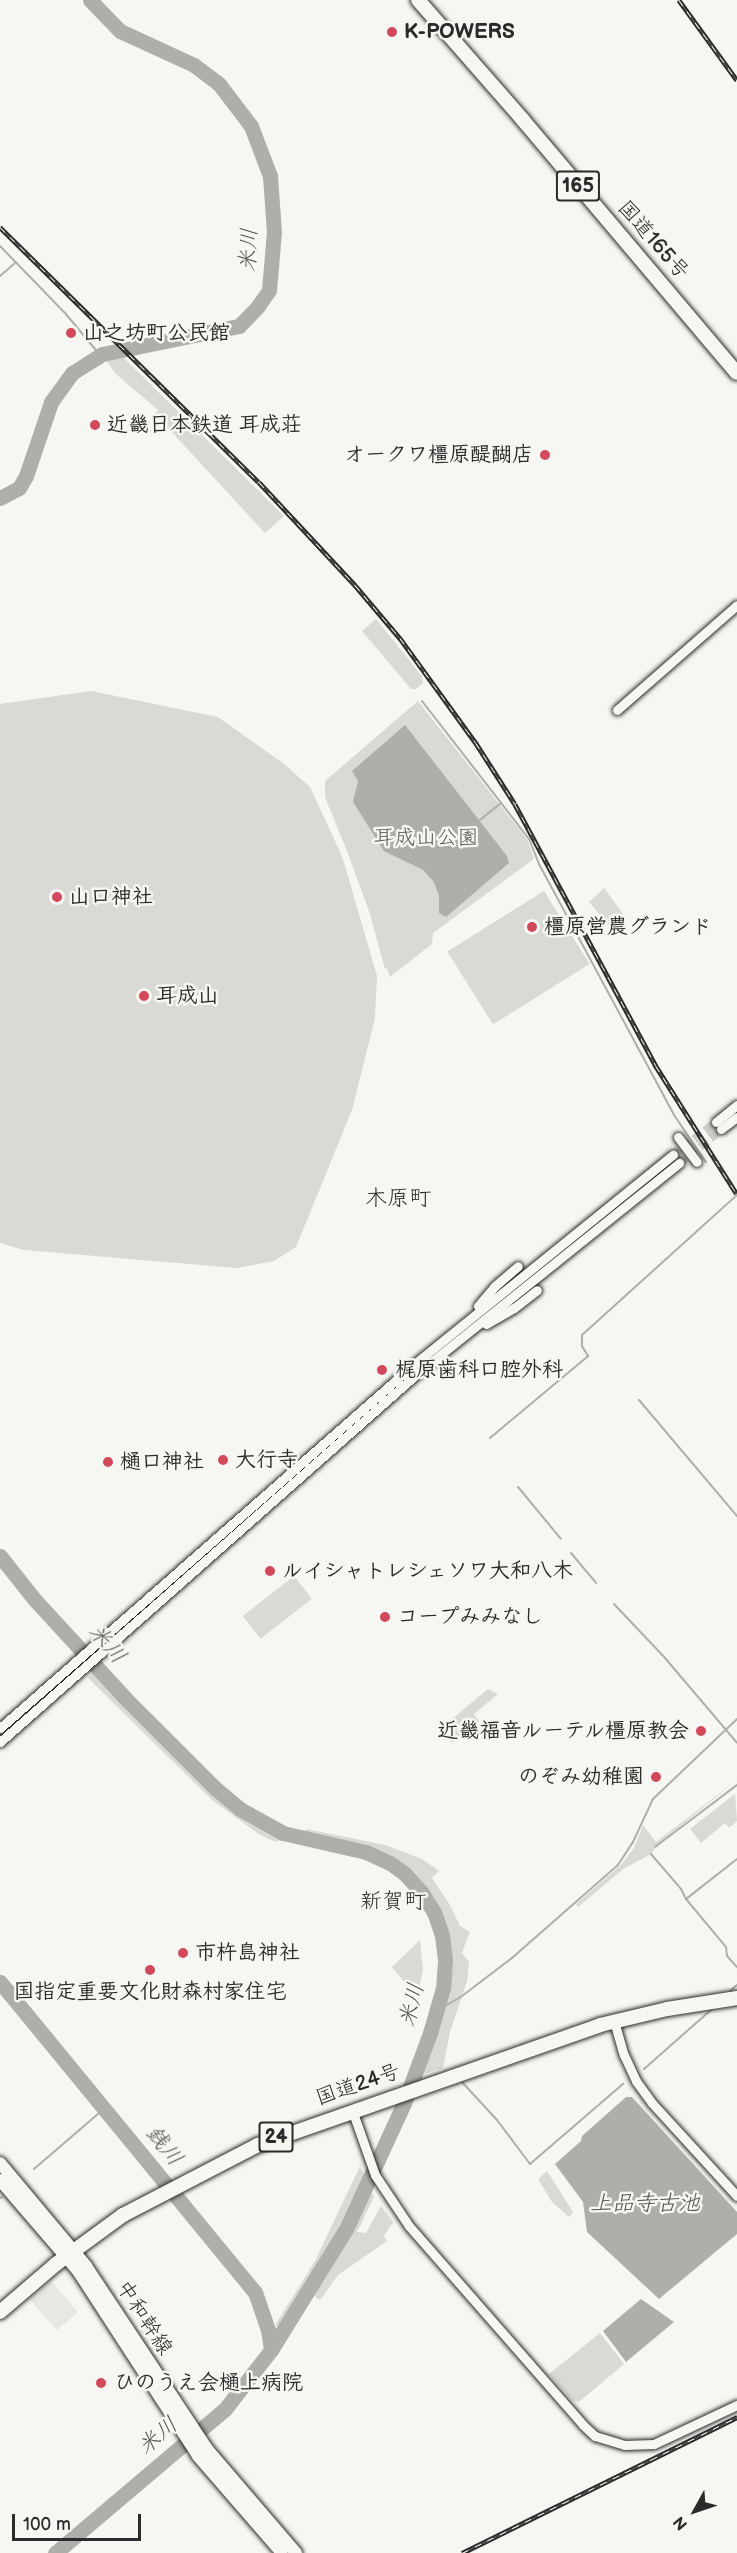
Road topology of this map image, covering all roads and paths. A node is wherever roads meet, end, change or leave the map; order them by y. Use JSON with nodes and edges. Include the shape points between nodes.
{"nodes":[{"id":1,"x":418,"y":0,"type":"edge"},
{"id":2,"x":737,"y":373,"type":"edge"},
{"id":3,"x":737,"y":605,"type":"edge"},
{"id":4,"x":617,"y":710,"type":"dead end"},
{"id":5,"x":737,"y":1105,"type":"edge"},
{"id":6,"x":737,"y":1117,"type":"edge"},
{"id":7,"x":678,"y":1137,"type":"dead end"},
{"id":8,"x":697,"y":1162,"type":"dead end"},
{"id":9,"x":518,"y":1266,"type":"dead end"},
{"id":10,"x":537,"y":1290,"type":"dead end"},
{"id":11,"x":461,"y":1326,"type":"junction"},
{"id":12,"x":461,"y":1338,"type":"junction"},
{"id":13,"x":0,"y":1728,"type":"edge"},
{"id":14,"x":0,"y":1742,"type":"edge"},
{"id":15,"x":737,"y":1998,"type":"edge"},
{"id":16,"x":614,"y":2021,"type":"junction"},
{"id":17,"x":351,"y":2110,"type":"junction"},
{"id":18,"x":0,"y":2163,"type":"edge"},
{"id":19,"x":0,"y":2180,"type":"edge"},
{"id":20,"x":737,"y":2196,"type":"edge"},
{"id":21,"x":71,"y":2254,"type":"junction"},
{"id":22,"x":0,"y":2313,"type":"edge"},
{"id":23,"x":737,"y":2405,"type":"edge"},
{"id":24,"x":247,"y":2504,"type":"junction"},
{"id":25,"x":282,"y":2553,"type":"edge"},
{"id":26,"x":296,"y":2553,"type":"edge"}],
"edges":[{"from":1,"to":2,"type":"highway","name":"国道165号","number":"165"},
{"from":3,"to":4,"type":"street"},
{"from":5,"to":6,"type":"street","via":[[719,1125]]},
{"from":7,"to":8,"type":"street","bridge":true},
{"from":9,"to":11,"type":"street"},
{"from":10,"to":12,"type":"street"},
{"from":11,"to":12,"type":"street","via":[[676,1159]]},
{"from":11,"to":13,"type":"street","via":[[305,1458]]},
{"from":12,"to":14,"type":"street"},
{"from":15,"to":16,"type":"highway","name":"国道24号","number":"24"},
{"from":16,"to":17,"type":"highway","name":"国道24号","number":"24"},
{"from":16,"to":20,"type":"street","via":[[624,2055],[652,2103]]},
{"from":17,"to":21,"type":"highway","name":"国道24号","number":"24","via":[[258,2145],[177,2185],[123,2215]]},
{"from":17,"to":23,"type":"street","via":[[381,2186],[409,2226],[595,2436],[625,2445],[654,2444]]},
{"from":18,"to":21,"type":"main road","name":"中和幹線"},
{"from":19,"to":21,"type":"main road","name":"中和幹線"},
{"from":21,"to":22,"type":"highway","name":"国道24号","number":"24"},
{"from":21,"to":24,"type":"main road","name":"中和幹線","via":[[199,2447]]},
{"from":24,"to":25,"type":"main road","name":"中和幹線"},
{"from":24,"to":26,"type":"main road","name":"中和幹線"}]}
